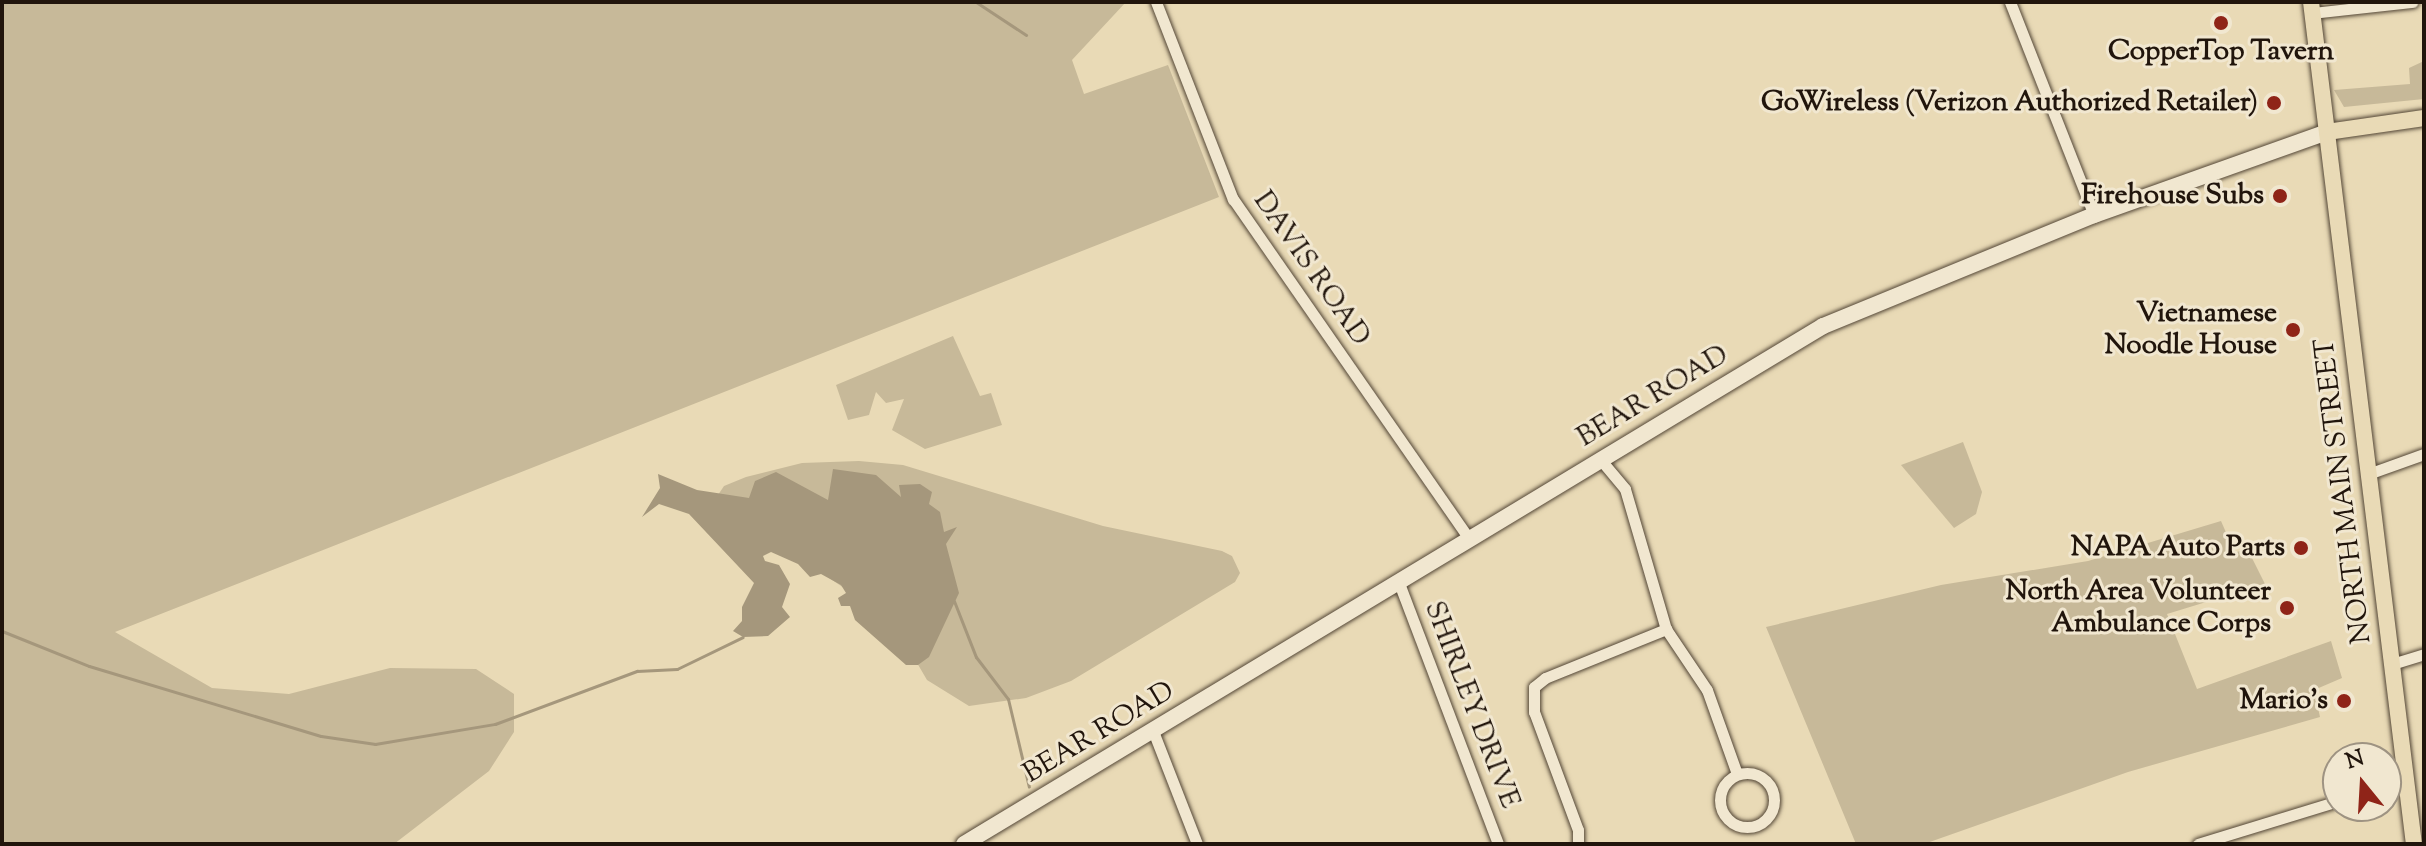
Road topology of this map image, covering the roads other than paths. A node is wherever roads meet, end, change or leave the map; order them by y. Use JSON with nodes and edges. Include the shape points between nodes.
{"nodes":[{"id":1,"x":1156,"y":2,"type":"edge"},
{"id":2,"x":2010,"y":2,"type":"edge"},
{"id":3,"x":2412,"y":2,"type":"edge"},
{"id":4,"x":2312,"y":8,"type":"edge"},
{"id":5,"x":2424,"y":118,"type":"edge"},
{"id":6,"x":2327,"y":132,"type":"junction"},
{"id":7,"x":2094,"y":215,"type":"junction"},
{"id":8,"x":2424,"y":454,"type":"edge"},
{"id":9,"x":1600,"y":459,"type":"junction"},
{"id":10,"x":2368,"y":474,"type":"junction"},
{"id":11,"x":1470,"y":540,"type":"junction"},
{"id":12,"x":1399,"y":583,"type":"junction"},
{"id":13,"x":1666,"y":629,"type":"junction"},
{"id":14,"x":2424,"y":654,"type":"edge"},
{"id":15,"x":2392,"y":664,"type":"junction"},
{"id":16,"x":1153,"y":731,"type":"junction"},
{"id":17,"x":1737,"y":774,"type":"junction"},
{"id":18,"x":2407,"y":779,"type":"junction"},
{"id":19,"x":2402,"y":781,"type":"edge"},
{"id":20,"x":2322,"y":806,"type":"edge"},
{"id":21,"x":964,"y":844,"type":"edge"},
{"id":22,"x":1197,"y":844,"type":"edge"},
{"id":23,"x":1498,"y":844,"type":"edge"},
{"id":24,"x":1578,"y":844,"type":"edge"},
{"id":25,"x":2198,"y":844,"type":"edge"},
{"id":26,"x":2414,"y":844,"type":"edge"}],
"edges":[{"from":1,"to":11,"type":"street","name":"DAVIS ROAD","via":[[1233,199]]},
{"from":2,"to":7,"type":"street"},
{"from":3,"to":4,"type":"street"},
{"from":4,"to":6,"type":"main road","name":"NORTH MAIN STREET"},
{"from":5,"to":6,"type":"main road","name":"BEAR ROAD"},
{"from":6,"to":7,"type":"main road","name":"BEAR ROAD"},
{"from":6,"to":10,"type":"main road","name":"NORTH MAIN STREET"},
{"from":7,"to":9,"type":"main road","name":"BEAR ROAD","via":[[1823,326]]},
{"from":8,"to":10,"type":"street"},
{"from":9,"to":11,"type":"main road","name":"BEAR ROAD"},
{"from":9,"to":13,"type":"street","via":[[1631,505]]},
{"from":10,"to":15,"type":"main road","name":"NORTH MAIN STREET"},
{"from":11,"to":12,"type":"main road","name":"BEAR ROAD"},
{"from":12,"to":16,"type":"main road","name":"BEAR ROAD"},
{"from":12,"to":23,"type":"street","name":"SHIRLEY DRIVE"},
{"from":13,"to":17,"type":"street","via":[[1707,690]]},
{"from":13,"to":24,"type":"street","name":"SHIRLEY DRIVE","via":[[1534,687],[1534,712],[1578,830]]},
{"from":14,"to":15,"type":"street"},
{"from":15,"to":18,"type":"main road","name":"NORTH MAIN STREET"},
{"from":16,"to":21,"type":"main road","name":"BEAR ROAD"},
{"from":16,"to":22,"type":"street"},
{"from":17,"to":17,"type":"street","via":[[1721,789],[1721,810],[1736,825],[1757,826],[1772,811],[1772,790],[1758,775]]},
{"from":18,"to":19,"type":"street"},
{"from":18,"to":26,"type":"main road","name":"NORTH MAIN STREET"},
{"from":20,"to":25,"type":"street"}]}
